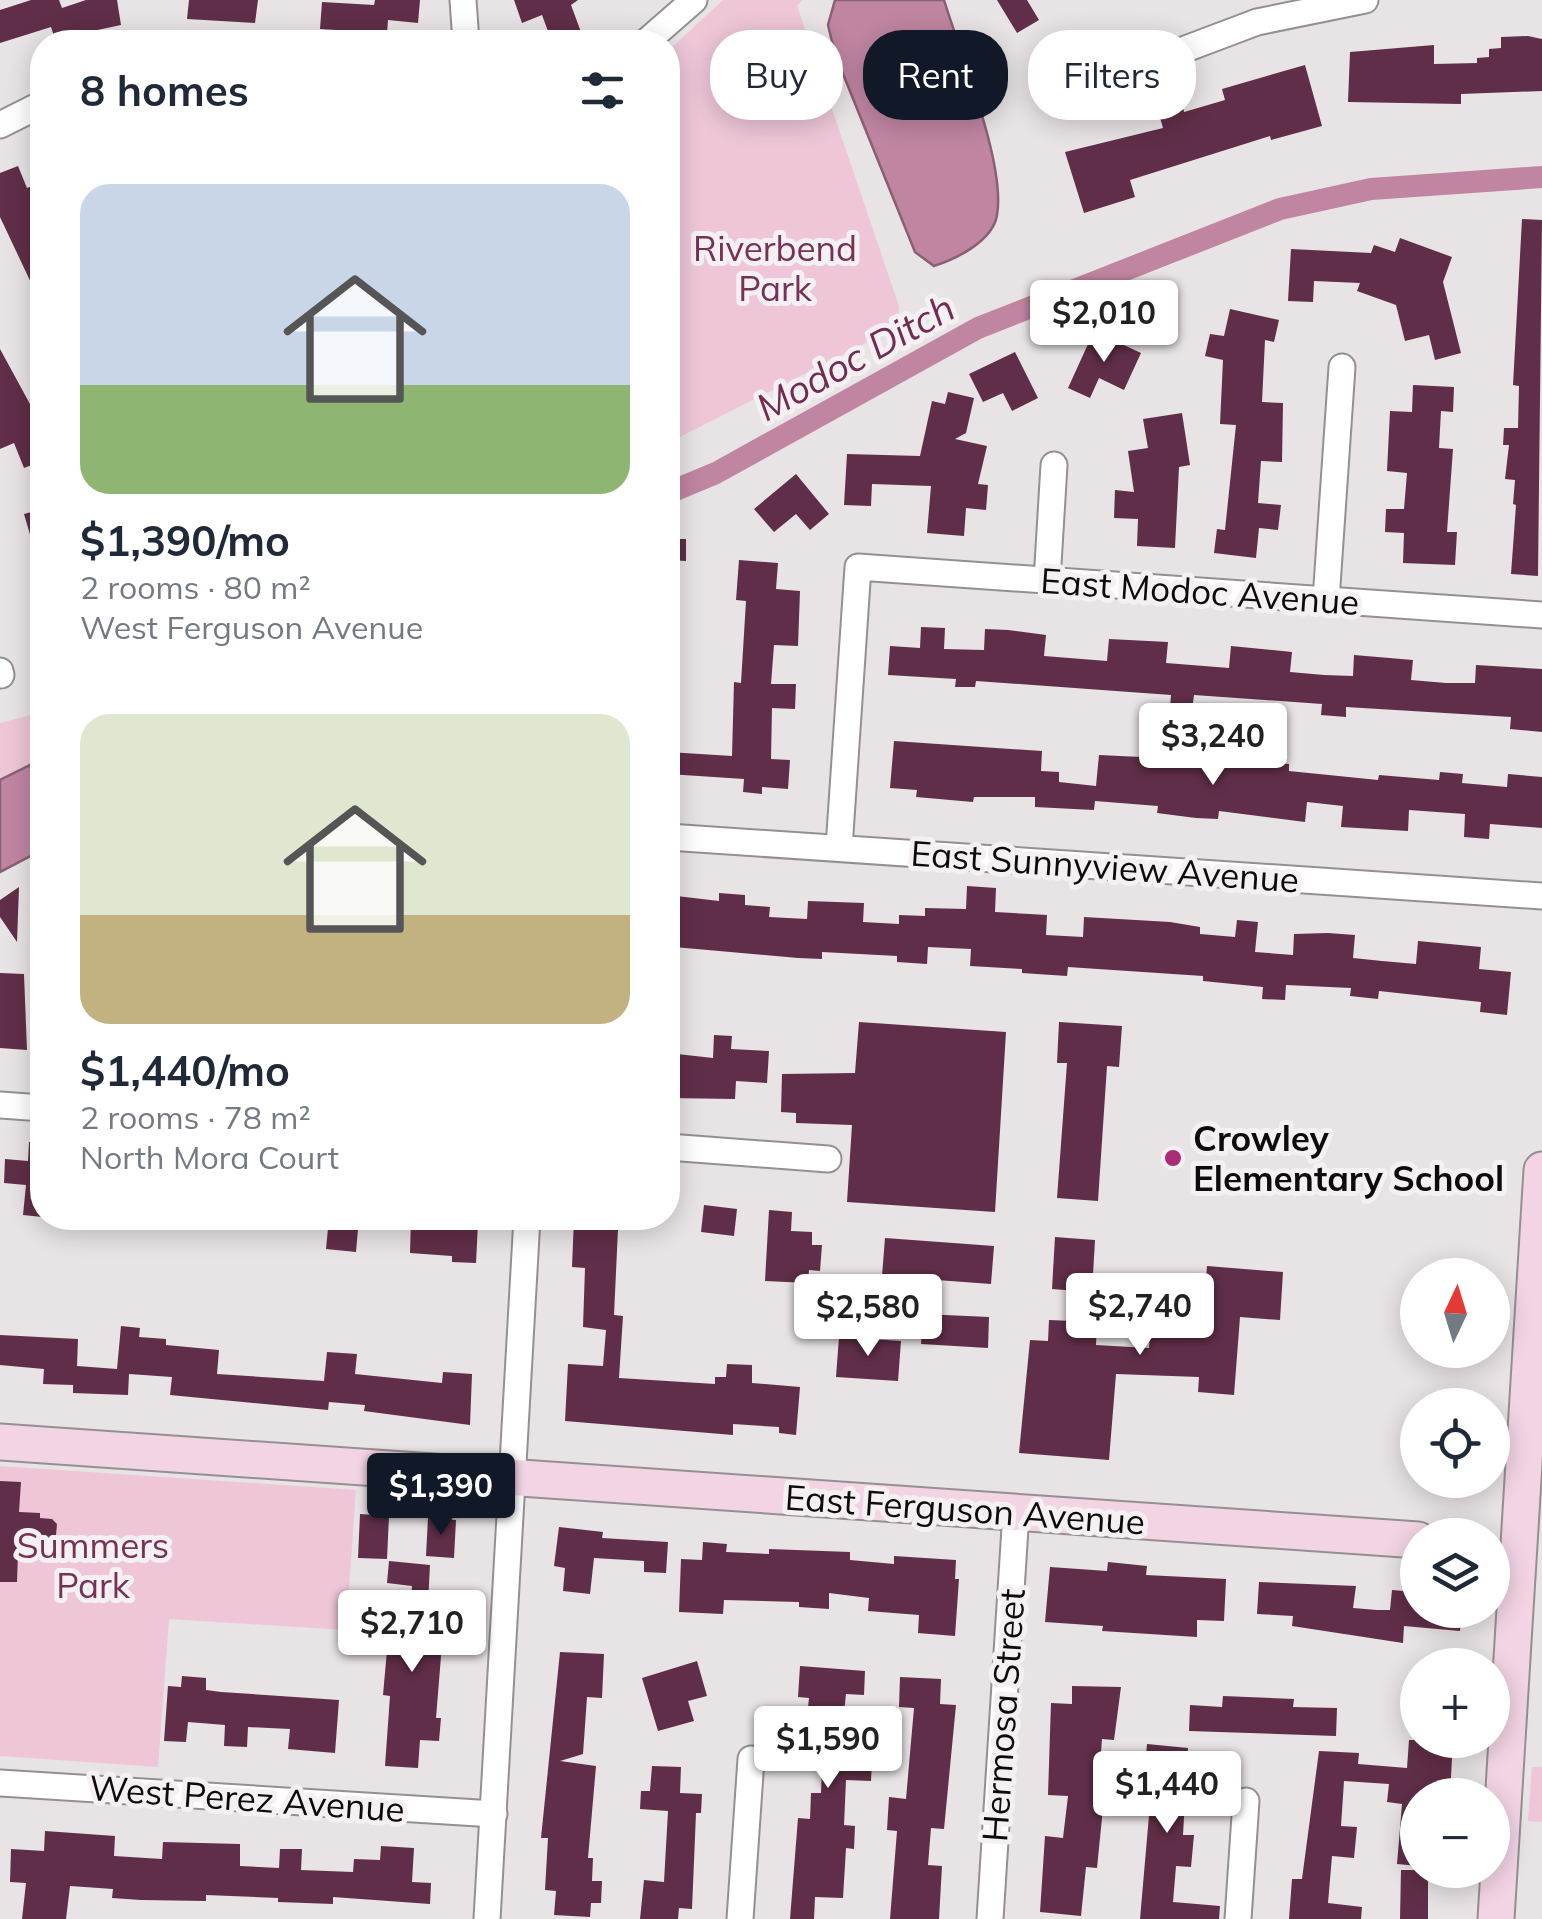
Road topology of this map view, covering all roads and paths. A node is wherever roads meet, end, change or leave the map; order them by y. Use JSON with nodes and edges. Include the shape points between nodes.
{"nodes":[{"id":1,"x":463,"y":0,"type":"edge"},
{"id":2,"x":694,"y":0,"type":"edge"},
{"id":3,"x":1364,"y":0,"type":"edge"},
{"id":4,"x":465,"y":30,"type":"edge"},
{"id":5,"x":660,"y":30,"type":"edge"},
{"id":6,"x":1196,"y":45,"type":"edge"},
{"id":7,"x":30,"y":110,"type":"edge"},
{"id":8,"x":0,"y":125,"type":"edge"},
{"id":9,"x":1342,"y":367,"type":"dead end"},
{"id":10,"x":1054,"y":465,"type":"dead end"},
{"id":11,"x":1047,"y":581,"type":"junction"},
{"id":12,"x":1326,"y":600,"type":"junction"},
{"id":13,"x":1542,"y":615,"type":"edge"},
{"id":14,"x":680,"y":839,"type":"edge"},
{"id":15,"x":839,"y":848,"type":"junction"},
{"id":16,"x":1542,"y":896,"type":"edge"},
{"id":17,"x":0,"y":1105,"type":"edge"},
{"id":18,"x":30,"y":1107,"type":"edge"},
{"id":19,"x":680,"y":1149,"type":"edge"},
{"id":20,"x":828,"y":1159,"type":"dead end"},
{"id":21,"x":1542,"y":1170,"type":"edge"},
{"id":22,"x":526,"y":1230,"type":"edge"},
{"id":23,"x":0,"y":1442,"type":"edge"},
{"id":24,"x":514,"y":1476,"type":"junction"},
{"id":25,"x":1016,"y":1512,"type":"junction"},
{"id":26,"x":1400,"y":1539,"type":"edge"},
{"id":27,"x":1517,"y":1547,"type":"edge"},
{"id":28,"x":751,"y":1759,"type":"dead end"},
{"id":29,"x":0,"y":1783,"type":"edge"},
{"id":30,"x":1246,"y":1801,"type":"dead end"},
{"id":31,"x":494,"y":1814,"type":"junction"},
{"id":32,"x":487,"y":1919,"type":"edge"},
{"id":33,"x":740,"y":1919,"type":"edge"},
{"id":34,"x":990,"y":1919,"type":"edge"},
{"id":35,"x":1238,"y":1919,"type":"edge"},
{"id":36,"x":1496,"y":1919,"type":"edge"}],
"edges":[{"from":1,"to":4,"type":"street"},
{"from":2,"to":5,"type":"street"},
{"from":3,"to":6,"type":"street","via":[[1258,22]]},
{"from":7,"to":8,"type":"street"},
{"from":9,"to":12,"type":"street"},
{"from":10,"to":11,"type":"street"},
{"from":11,"to":12,"type":"street","name":"East Modoc Avenue"},
{"from":11,"to":15,"type":"street","name":"East Modoc Avenue","via":[[858,567]]},
{"from":12,"to":13,"type":"street","name":"East Modoc Avenue"},
{"from":14,"to":15,"type":"street","name":"East Sunnyview Avenue"},
{"from":15,"to":16,"type":"street","name":"East Sunnyview Avenue"},
{"from":17,"to":18,"type":"street"},
{"from":19,"to":20,"type":"street"},
{"from":21,"to":27,"type":"street"},
{"from":22,"to":24,"type":"street"},
{"from":23,"to":24,"type":"street","name":"East Ferguson Avenue"},
{"from":24,"to":25,"type":"street","name":"East Ferguson Avenue"},
{"from":24,"to":31,"type":"street"},
{"from":25,"to":26,"type":"street","name":"East Ferguson Avenue"},
{"from":25,"to":34,"type":"street","name":"Hermosa Street"},
{"from":27,"to":36,"type":"street"},
{"from":28,"to":33,"type":"street"},
{"from":29,"to":31,"type":"street","name":"West Perez Avenue"},
{"from":30,"to":35,"type":"street"},
{"from":31,"to":32,"type":"street"}]}
